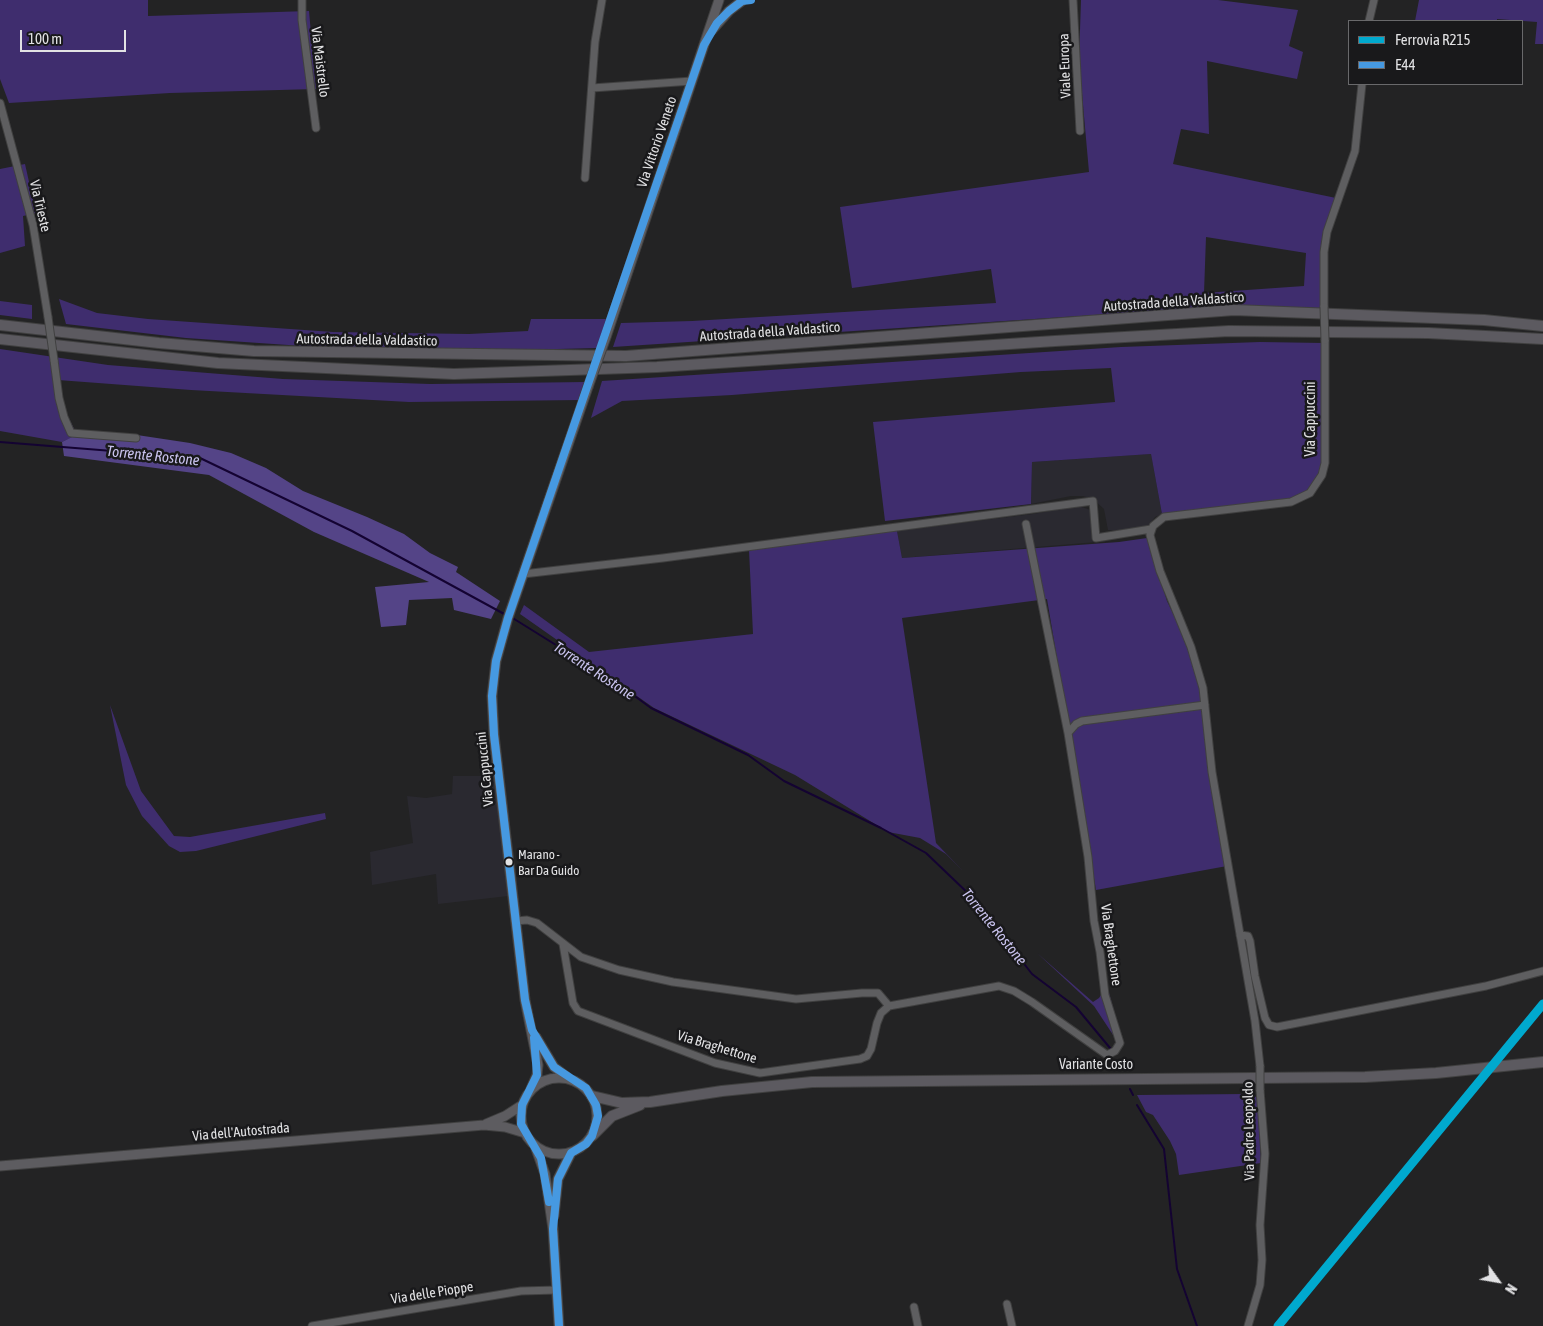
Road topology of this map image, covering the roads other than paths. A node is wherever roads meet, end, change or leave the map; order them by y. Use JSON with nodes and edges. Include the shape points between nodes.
{"nodes":[{"id":1,"x":302,"y":0,"type":"edge"},
{"id":2,"x":602,"y":0,"type":"edge"},
{"id":3,"x":719,"y":0,"type":"edge"},
{"id":4,"x":744,"y":0,"type":"edge"},
{"id":5,"x":1073,"y":0,"type":"edge"},
{"id":6,"x":1374,"y":0,"type":"edge"},
{"id":7,"x":1369,"y":20,"type":"edge"},
{"id":8,"x":707,"y":38,"type":"junction"},
{"id":9,"x":692,"y":81,"type":"junction"},
{"id":10,"x":1362,"y":85,"type":"edge"},
{"id":11,"x":592,"y":88,"type":"junction"},
{"id":12,"x":0,"y":103,"type":"edge"},
{"id":13,"x":316,"y":128,"type":"dead end"},
{"id":14,"x":1080,"y":130,"type":"dead end"},
{"id":15,"x":585,"y":178,"type":"dead end"},
{"id":16,"x":0,"y":325,"type":"edge"},
{"id":17,"x":1543,"y":326,"type":"edge"},
{"id":18,"x":0,"y":339,"type":"edge"},
{"id":19,"x":1543,"y":339,"type":"edge"},
{"id":20,"x":136,"y":438,"type":"dead end"},
{"id":21,"x":566,"y":454,"type":"joint"},
{"id":22,"x":1026,"y":524,"type":"dead end"},
{"id":23,"x":1151,"y":529,"type":"junction"},
{"id":24,"x":523,"y":574,"type":"junction"},
{"id":25,"x":1205,"y":705,"type":"junction"},
{"id":26,"x":1068,"y":733,"type":"junction"},
{"id":27,"x":516,"y":920,"type":"junction"},
{"id":28,"x":1240,"y":935,"type":"junction"},
{"id":29,"x":563,"y":944,"type":"junction"},
{"id":30,"x":1543,"y":972,"type":"edge"},
{"id":31,"x":889,"y":1006,"type":"junction"},
{"id":32,"x":532,"y":1030,"type":"junction"},
{"id":33,"x":1543,"y":1062,"type":"edge"},
{"id":34,"x":570,"y":1079,"type":"junction"},
{"id":35,"x":531,"y":1089,"type":"junction"},
{"id":36,"x":592,"y":1096,"type":"junction"},
{"id":37,"x":650,"y":1102,"type":"junction"},
{"id":38,"x":522,"y":1105,"type":"junction"},
{"id":39,"x":484,"y":1125,"type":"junction"},
{"id":40,"x":525,"y":1133,"type":"junction"},
{"id":41,"x":592,"y":1136,"type":"junction"},
{"id":42,"x":535,"y":1146,"type":"junction"},
{"id":43,"x":571,"y":1153,"type":"junction"},
{"id":44,"x":0,"y":1166,"type":"edge"},
{"id":45,"x":553,"y":1229,"type":"junction"},
{"id":46,"x":557,"y":1290,"type":"junction"},
{"id":47,"x":1006,"y":1304,"type":"dead end"},
{"id":48,"x":914,"y":1307,"type":"dead end"},
{"id":49,"x":312,"y":1326,"type":"edge"},
{"id":50,"x":559,"y":1326,"type":"edge"},
{"id":51,"x":918,"y":1326,"type":"edge"},
{"id":52,"x":1012,"y":1326,"type":"edge"},
{"id":53,"x":1248,"y":1326,"type":"edge"}],
"edges":[{"from":1,"to":13,"type":"street","name":"Via Maistrello"},
{"from":2,"to":11,"type":"street"},
{"from":3,"to":8,"type":"main road","name":"Via Vittorio Veneto"},
{"from":4,"to":8,"type":"main road","name":"Via Vittorio Veneto","via":[[717,23]]},
{"from":5,"to":14,"type":"street","name":"Viale Europa"},
{"from":6,"to":7,"type":"street"},
{"from":8,"to":9,"type":"main road","name":"Via Vittorio Veneto"},
{"from":9,"to":11,"type":"street"},
{"from":9,"to":21,"type":"main road","name":"Via Vittorio Veneto","bridge":true},
{"from":10,"to":23,"type":"street","name":"Via Cappuccini","bridge":true,"via":[[1355,151],[1327,232],[1324,252],[1325,463],[1322,475],[1310,493],[1291,502],[1164,517]]},
{"from":11,"to":15,"type":"street"},
{"from":12,"to":20,"type":"street","name":"Via Trieste","bridge":true,"via":[[33,225],[59,398],[70,433]]},
{"from":16,"to":17,"type":"highway","name":"Autostrada della Valdastico","via":[[254,351],[616,356],[1234,310],[1484,320]]},
{"from":18,"to":19,"type":"highway","name":"Autostrada della Valdastico","via":[[218,363],[454,374],[657,368],[1229,332],[1428,333]]},
{"from":21,"to":24,"type":"main road","name":"Via Cappuccini"},
{"from":22,"to":26,"type":"street"},
{"from":23,"to":24,"type":"street","via":[[1096,538],[1093,501]]},
{"from":23,"to":25,"type":"street","via":[[1160,571],[1198,665]]},
{"from":24,"to":27,"type":"main road","name":"Via Cappuccini","via":[[496,661],[492,696]]},
{"from":25,"to":26,"type":"street","via":[[1082,721]]},
{"from":25,"to":28,"type":"street","name":"Via Padre Leopoldo","via":[[1212,772]]},
{"from":26,"to":31,"type":"street","name":"Via Braghettone","via":[[1088,856],[1105,995],[1120,1044],[1107,1055],[1032,1002],[999,986]]},
{"from":27,"to":29,"type":"street","via":[[538,923]]},
{"from":27,"to":32,"type":"main road","name":"Via Cappuccini","via":[[525,1000]]},
{"from":28,"to":30,"type":"street","name":"Via Padre Leopoldo","via":[[1248,936],[1250,941],[1265,1018],[1269,1025],[1277,1027]]},
{"from":28,"to":53,"type":"street","name":"Via Padre Leopoldo","bridge":true,"via":[[1255,1021],[1265,1154],[1260,1285]]},
{"from":29,"to":31,"type":"street","via":[[596,964],[673,982],[796,1000],[878,993]]},
{"from":29,"to":31,"type":"street","name":"Via Braghettone","via":[[573,1004],[578,1010],[715,1063],[760,1073],[867,1056],[881,1013]]},
{"from":32,"to":34,"type":"main road","name":"Via Cappuccini","via":[[554,1068]]},
{"from":32,"to":35,"type":"main road","name":"Via Cappuccini","via":[[538,1066]]},
{"from":33,"to":37,"type":"highway","name":"Variante Costo","via":[[1365,1077],[812,1082]]},
{"from":34,"to":35,"type":"main road","via":[[549,1079]]},
{"from":34,"to":36,"type":"main road","via":[[586,1088]]},
{"from":35,"to":38,"type":"main road"},
{"from":36,"to":37,"type":"highway","via":[[622,1103]]},
{"from":36,"to":41,"type":"main road","via":[[598,1116]]},
{"from":37,"to":41,"type":"highway","via":[[612,1116]]},
{"from":38,"to":39,"type":"main road"},
{"from":38,"to":40,"type":"main road","via":[[521,1124]]},
{"from":39,"to":40,"type":"main road"},
{"from":39,"to":44,"type":"main road","name":"Via dell'Autostrada"},
{"from":40,"to":42,"type":"main road"},
{"from":41,"to":43,"type":"main road"},
{"from":42,"to":43,"type":"main road","via":[[550,1154]]},
{"from":42,"to":45,"type":"main road","via":[[545,1174]]},
{"from":43,"to":45,"type":"main road","via":[[558,1179]]},
{"from":45,"to":46,"type":"main road"},
{"from":46,"to":49,"type":"street","name":"Via delle Pioppe","via":[[521,1290]]},
{"from":46,"to":50,"type":"main road"},
{"from":47,"to":52,"type":"street"},
{"from":48,"to":51,"type":"street"}]}
